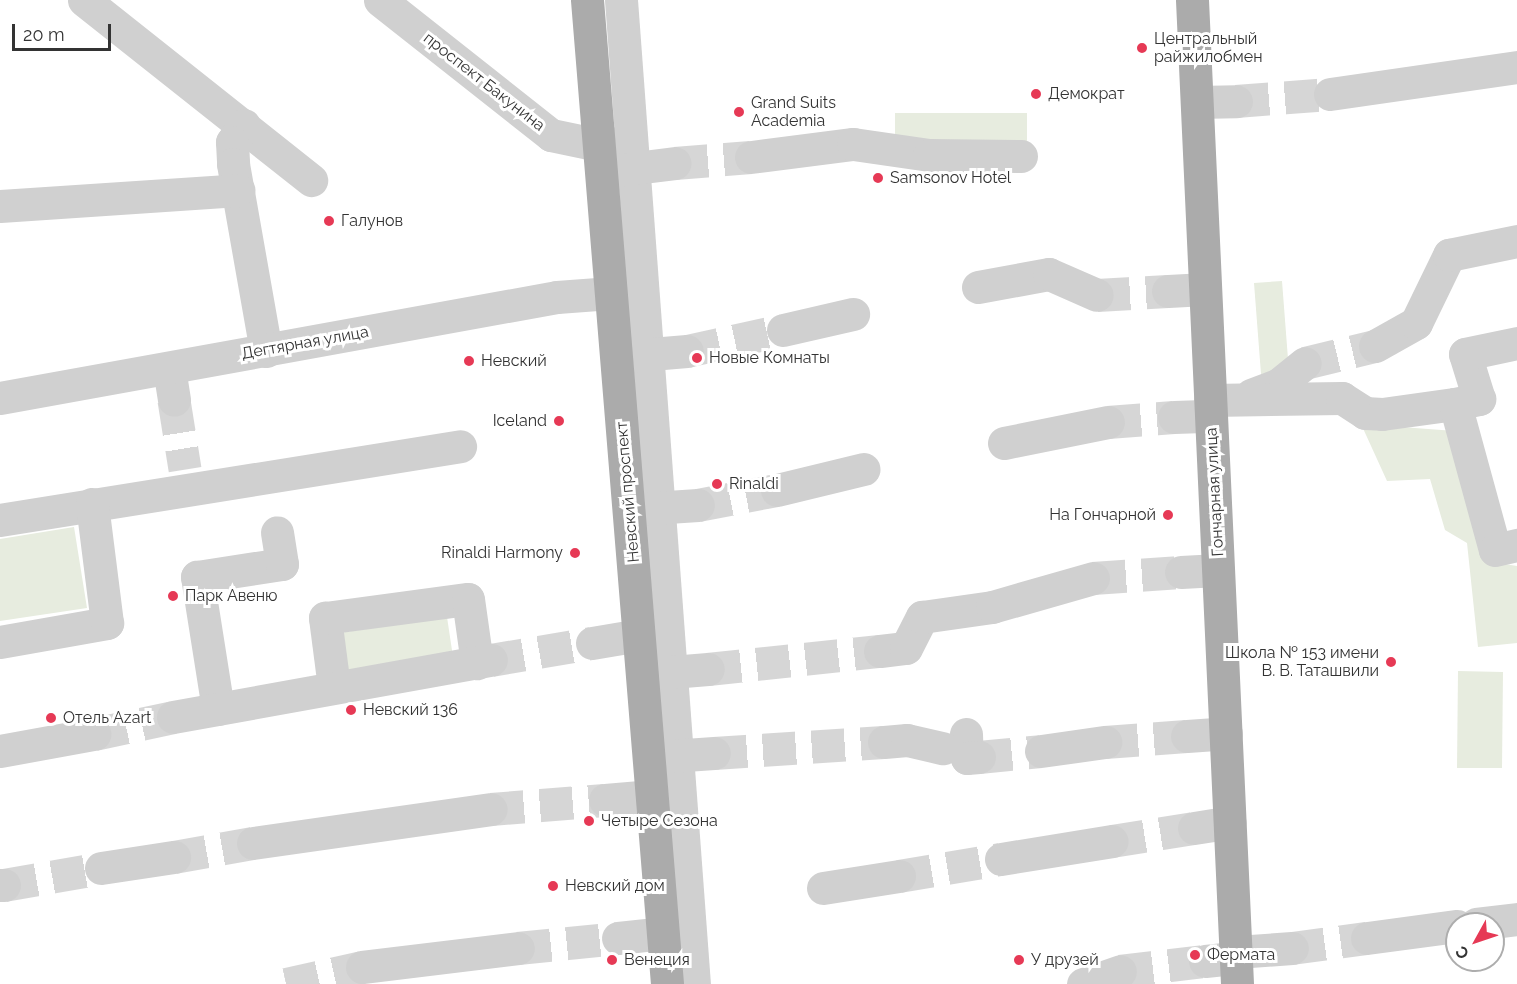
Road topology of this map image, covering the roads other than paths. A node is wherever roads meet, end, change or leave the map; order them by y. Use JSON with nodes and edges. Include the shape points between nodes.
{"nodes":[{"id":1,"x":84,"y":0,"type":"edge"},
{"id":2,"x":380,"y":0,"type":"edge"},
{"id":3,"x":587,"y":0,"type":"edge"},
{"id":4,"x":621,"y":0,"type":"edge"},
{"id":5,"x":1192,"y":0,"type":"edge"},
{"id":6,"x":1517,"y":67,"type":"edge"},
{"id":7,"x":1330,"y":93,"type":"tunnel mouth"},
{"id":8,"x":1236,"y":101,"type":"tunnel mouth"},
{"id":9,"x":1197,"y":102,"type":"junction"},
{"id":10,"x":244,"y":125,"type":"junction"},
{"id":11,"x":632,"y":155,"type":"junction"},
{"id":12,"x":1021,"y":156,"type":"dead end"},
{"id":13,"x":751,"y":158,"type":"tunnel mouth"},
{"id":14,"x":600,"y":159,"type":"junction"},
{"id":15,"x":675,"y":164,"type":"tunnel mouth"},
{"id":16,"x":311,"y":180,"type":"dead end"},
{"id":17,"x":238,"y":190,"type":"junction"},
{"id":18,"x":0,"y":206,"type":"edge"},
{"id":19,"x":1517,"y":241,"type":"edge"},
{"id":20,"x":978,"y":286,"type":"dead end"},
{"id":21,"x":1205,"y":289,"type":"junction"},
{"id":22,"x":1168,"y":291,"type":"tunnel mouth"},
{"id":23,"x":611,"y":293,"type":"junction"},
{"id":24,"x":1097,"y":295,"type":"tunnel mouth"},
{"id":25,"x":853,"y":314,"type":"dead end"},
{"id":26,"x":783,"y":330,"type":"tunnel mouth"},
{"id":27,"x":1517,"y":343,"type":"edge"},
{"id":28,"x":1375,"y":346,"type":"tunnel mouth"},
{"id":29,"x":266,"y":351,"type":"junction"},
{"id":30,"x":687,"y":351,"type":"tunnel mouth"},
{"id":31,"x":632,"y":356,"type":"junction"},
{"id":32,"x":1305,"y":363,"type":"tunnel mouth"},
{"id":33,"x":169,"y":368,"type":"junction"},
{"id":34,"x":0,"y":398,"type":"edge"},
{"id":35,"x":174,"y":400,"type":"tunnel mouth"},
{"id":36,"x":1455,"y":404,"type":"junction"},
{"id":37,"x":1220,"y":405,"type":"junction"},
{"id":38,"x":1174,"y":417,"type":"tunnel mouth"},
{"id":39,"x":1108,"y":422,"type":"tunnel mouth"},
{"id":40,"x":1004,"y":443,"type":"dead end"},
{"id":41,"x":460,"y":446,"type":"dead end"},
{"id":42,"x":864,"y":470,"type":"dead end"},
{"id":43,"x":777,"y":490,"type":"tunnel mouth"},
{"id":44,"x":92,"y":504,"type":"junction"},
{"id":45,"x":698,"y":505,"type":"tunnel mouth"},
{"id":46,"x":644,"y":509,"type":"junction"},
{"id":47,"x":0,"y":520,"type":"edge"},
{"id":48,"x":277,"y":532,"type":"dead end"},
{"id":49,"x":1517,"y":545,"type":"edge"},
{"id":50,"x":1218,"y":570,"type":"junction"},
{"id":51,"x":1181,"y":572,"type":"tunnel mouth"},
{"id":52,"x":1093,"y":578,"type":"tunnel mouth"},
{"id":53,"x":639,"y":636,"type":"junction"},
{"id":54,"x":0,"y":642,"type":"edge"},
{"id":55,"x":592,"y":644,"type":"tunnel mouth"},
{"id":56,"x":880,"y":651,"type":"tunnel mouth"},
{"id":57,"x":708,"y":669,"type":"tunnel mouth"},
{"id":58,"x":656,"y":673,"type":"junction"},
{"id":59,"x":334,"y":687,"type":"junction"},
{"id":60,"x":218,"y":709,"type":"junction"},
{"id":61,"x":173,"y":717,"type":"tunnel mouth"},
{"id":62,"x":1226,"y":733,"type":"junction"},
{"id":63,"x":94,"y":735,"type":"tunnel mouth"},
{"id":64,"x":1187,"y":736,"type":"tunnel mouth"},
{"id":65,"x":884,"y":742,"type":"tunnel mouth"},
{"id":66,"x":1105,"y":742,"type":"tunnel mouth"},
{"id":67,"x":963,"y":746,"type":"tunnel mouth"},
{"id":68,"x":0,"y":751,"type":"edge"},
{"id":69,"x":1041,"y":751,"type":"tunnel mouth"},
{"id":70,"x":714,"y":753,"type":"tunnel mouth"},
{"id":71,"x":662,"y":756,"type":"junction"},
{"id":72,"x":652,"y":796,"type":"junction"},
{"id":73,"x":605,"y":800,"type":"tunnel mouth"},
{"id":74,"x":491,"y":808,"type":"tunnel mouth"},
{"id":75,"x":1230,"y":822,"type":"junction"},
{"id":76,"x":1194,"y":828,"type":"tunnel mouth"},
{"id":77,"x":1112,"y":841,"type":"tunnel mouth"},
{"id":78,"x":253,"y":843,"type":"tunnel mouth"},
{"id":79,"x":174,"y":857,"type":"tunnel mouth"},
{"id":80,"x":1000,"y":859,"type":"tunnel mouth"},
{"id":81,"x":101,"y":868,"type":"tunnel mouth"},
{"id":82,"x":899,"y":876,"type":"tunnel mouth"},
{"id":83,"x":824,"y":888,"type":"dead end"},
{"id":84,"x":1445,"y":928,"type":"edge"},
{"id":85,"x":663,"y":933,"type":"junction"},
{"id":86,"x":618,"y":938,"type":"tunnel mouth"},
{"id":87,"x":1367,"y":938,"type":"tunnel mouth"},
{"id":88,"x":518,"y":948,"type":"tunnel mouth"},
{"id":89,"x":1292,"y":948,"type":"tunnel mouth"},
{"id":90,"x":1229,"y":964,"type":"edge"},
{"id":91,"x":362,"y":967,"type":"tunnel mouth"},
{"id":92,"x":1120,"y":971,"type":"tunnel mouth"},
{"id":93,"x":667,"y":984,"type":"edge"},
{"id":94,"x":694,"y":984,"type":"edge"},
{"id":95,"x":1083,"y":984,"type":"edge"}],
"edges":[{"from":1,"to":10,"type":"street"},
{"from":2,"to":14,"type":"street","name":"проспект Бакунина","via":[[551,135]]},
{"from":3,"to":14,"type":"main road","name":"Невский проспект"},
{"from":4,"to":11,"type":"street","name":"Невский проспект"},
{"from":5,"to":9,"type":"main road","name":"Гончарная улица"},
{"from":6,"to":7,"type":"street"},
{"from":8,"to":9,"type":"street"},
{"from":9,"to":21,"type":"main road","name":"Гончарная улица"},
{"from":10,"to":16,"type":"street"},
{"from":10,"to":17,"type":"street","via":[[232,142]]},
{"from":11,"to":14,"type":"street","name":"проспект Бакунина"},
{"from":11,"to":15,"type":"street","name":"проспект Бакунина"},
{"from":11,"to":31,"type":"street","name":"Невский проспект"},
{"from":12,"to":13,"type":"street","via":[[929,155],[853,144]]},
{"from":14,"to":23,"type":"main road","name":"Невский проспект"},
{"from":17,"to":18,"type":"street"},
{"from":17,"to":29,"type":"street"},
{"from":19,"to":28,"type":"street","via":[[1449,255],[1416,323]]},
{"from":20,"to":24,"type":"street","via":[[1049,274]]},
{"from":21,"to":22,"type":"street"},
{"from":21,"to":37,"type":"main road","name":"Гончарная улица"},
{"from":23,"to":29,"type":"street","name":"Дегтярная улица","via":[[557,297]]},
{"from":23,"to":31,"type":"main road","name":"Невский проспект"},
{"from":25,"to":26,"type":"street"},
{"from":27,"to":36,"type":"street","via":[[1465,354],[1479,399]]},
{"from":29,"to":33,"type":"street","name":"Дегтярная улица"},
{"from":30,"to":31,"type":"street"},
{"from":31,"to":46,"type":"main road","name":"Невский проспект"},
{"from":32,"to":37,"type":"street","via":[[1279,384]]},
{"from":33,"to":34,"type":"street","name":"Дегтярная улица"},
{"from":33,"to":35,"type":"street"},
{"from":36,"to":37,"type":"street","via":[[1382,414],[1365,413],[1342,398]]},
{"from":36,"to":49,"type":"street","via":[[1495,550]]},
{"from":37,"to":38,"type":"street"},
{"from":37,"to":50,"type":"main road","name":"Гончарная улица"},
{"from":39,"to":40,"type":"street"},
{"from":41,"to":44,"type":"street","via":[[187,479]]},
{"from":42,"to":43,"type":"street"},
{"from":44,"to":47,"type":"street"},
{"from":44,"to":54,"type":"street","via":[[107,623]]},
{"from":45,"to":46,"type":"street"},
{"from":46,"to":53,"type":"main road","name":"Невский проспект"},
{"from":46,"to":58,"type":"street","name":"Невский проспект"},
{"from":48,"to":60,"type":"street","via":[[282,564],[197,577]]},
{"from":50,"to":51,"type":"street"},
{"from":50,"to":62,"type":"main road","name":"Гончарная улица"},
{"from":52,"to":56,"type":"street","via":[[992,607],[922,617],[906,648]]},
{"from":53,"to":55,"type":"street"},
{"from":53,"to":58,"type":"main road","name":"Невский проспект"},
{"from":57,"to":58,"type":"street"},
{"from":58,"to":71,"type":"main road","name":"Невский проспект"},
{"from":59,"to":59,"type":"street","via":[[484,661],[468,599],[325,618]]},
{"from":59,"to":60,"type":"street"},
{"from":60,"to":61,"type":"street"},
{"from":62,"to":64,"type":"street"},
{"from":62,"to":75,"type":"main road","name":"Гончарная улица"},
{"from":63,"to":68,"type":"street"},
{"from":65,"to":67,"type":"street"},
{"from":66,"to":69,"type":"street"},
{"from":70,"to":71,"type":"street"},
{"from":71,"to":72,"type":"main road","name":"Невский проспект"},
{"from":71,"to":94,"type":"street","name":"Невский проспект"},
{"from":72,"to":73,"type":"street"},
{"from":72,"to":85,"type":"main road","name":"Невский проспект"},
{"from":74,"to":78,"type":"street"},
{"from":75,"to":76,"type":"street"},
{"from":75,"to":90,"type":"main road","name":"Гончарная улица"},
{"from":77,"to":80,"type":"street"},
{"from":79,"to":81,"type":"street"},
{"from":82,"to":83,"type":"street"},
{"from":84,"to":87,"type":"street"},
{"from":85,"to":86,"type":"street"},
{"from":85,"to":93,"type":"main road","name":"Невский проспект"},
{"from":88,"to":91,"type":"street"},
{"from":89,"to":90,"type":"street"},
{"from":92,"to":95,"type":"street"}]}
